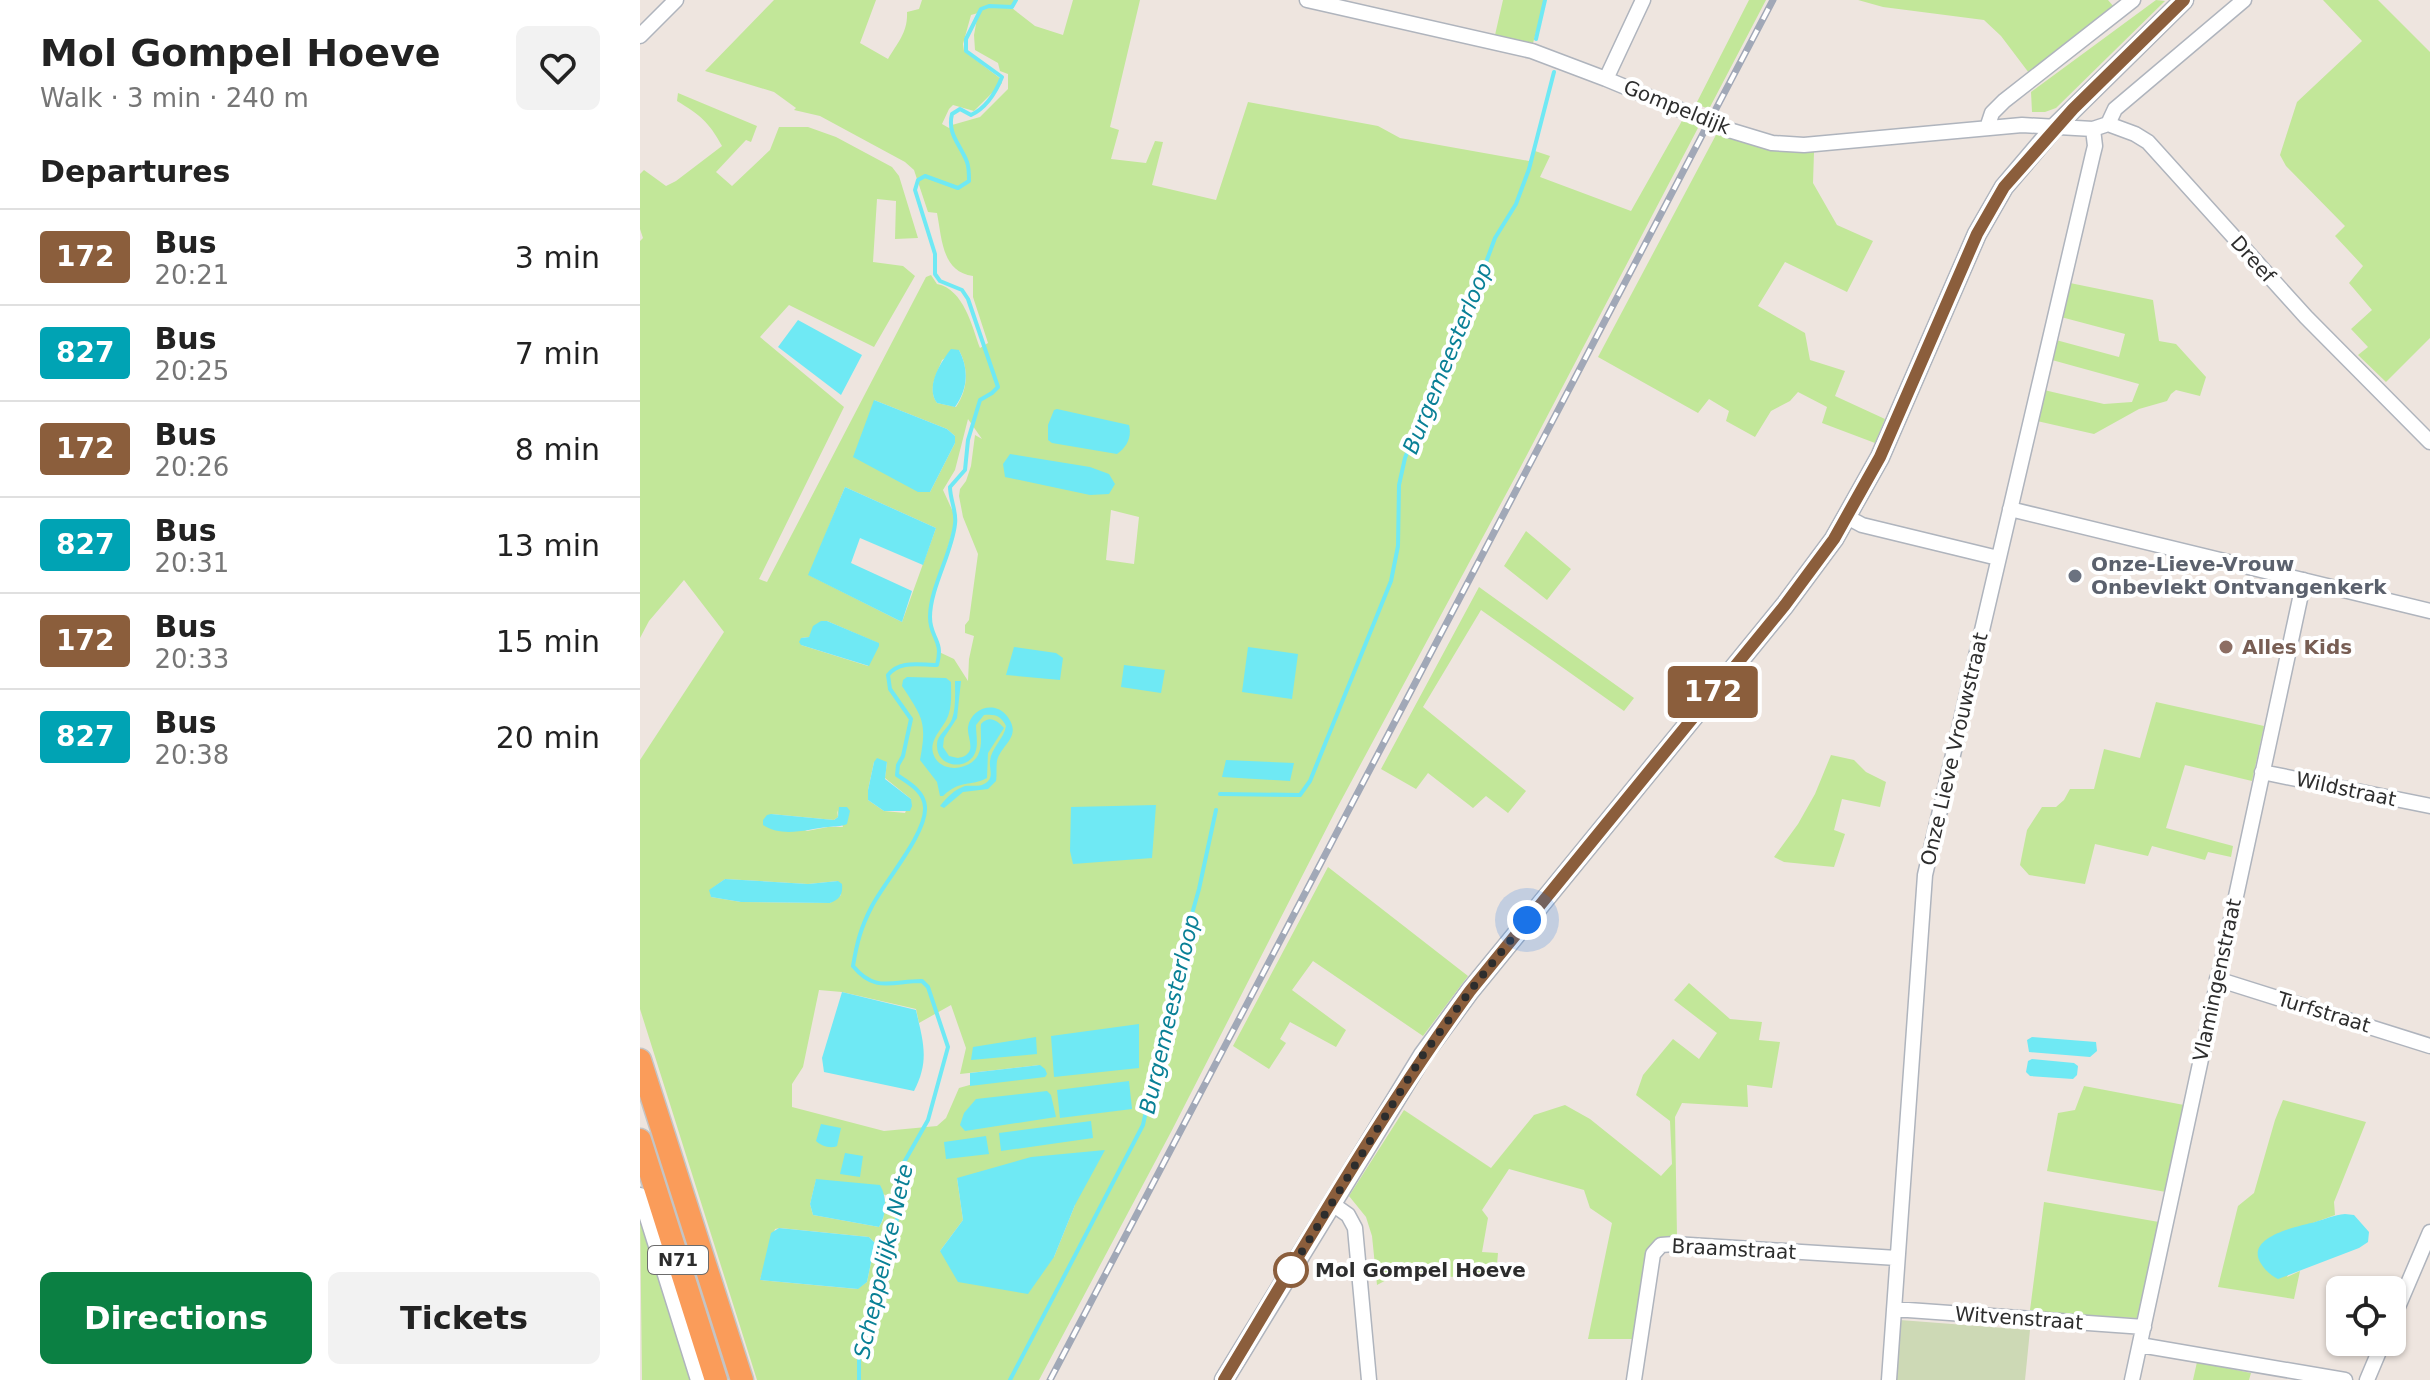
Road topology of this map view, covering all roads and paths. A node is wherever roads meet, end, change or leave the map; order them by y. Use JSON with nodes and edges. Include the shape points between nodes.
{"nodes":[{"id":1,"x":676,"y":0,"type":"edge"},
{"id":2,"x":1307,"y":0,"type":"edge"},
{"id":3,"x":1643,"y":0,"type":"edge"},
{"id":4,"x":2133,"y":0,"type":"edge"},
{"id":5,"x":2244,"y":0,"type":"edge"},
{"id":6,"x":2182,"y":2,"type":"edge"},
{"id":7,"x":640,"y":36,"type":"edge"},
{"id":8,"x":1606,"y":79,"type":"junction"},
{"id":9,"x":2108,"y":124,"type":"junction"},
{"id":10,"x":2055,"y":127,"type":"junction"},
{"id":11,"x":1987,"y":128,"type":"junction"},
{"id":12,"x":2093,"y":129,"type":"junction"},
{"id":13,"x":2430,"y":442,"type":"edge"},
{"id":14,"x":2010,"y":509,"type":"junction"},
{"id":15,"x":1847,"y":517,"type":"junction"},
{"id":16,"x":1998,"y":558,"type":"junction"},
{"id":17,"x":2304,"y":580,"type":"junction"},
{"id":18,"x":2430,"y":611,"type":"edge"},
{"id":19,"x":2262,"y":772,"type":"junction"},
{"id":20,"x":2430,"y":806,"type":"edge"},
{"id":21,"x":2217,"y":979,"type":"junction"},
{"id":22,"x":2430,"y":1046,"type":"edge"},
{"id":23,"x":640,"y":1060,"type":"edge"},
{"id":24,"x":640,"y":1140,"type":"edge"},
{"id":25,"x":640,"y":1195,"type":"edge"},
{"id":26,"x":1331,"y":1203,"type":"junction"},
{"id":27,"x":2430,"y":1232,"type":"edge"},
{"id":28,"x":1897,"y":1258,"type":"junction"},
{"id":29,"x":2406,"y":1288,"type":"edge"},
{"id":30,"x":1894,"y":1309,"type":"junction"},
{"id":31,"x":2144,"y":1327,"type":"junction"},
{"id":32,"x":2140,"y":1345,"type":"junction"},
{"id":33,"x":2377,"y":1356,"type":"edge"},
{"id":34,"x":698,"y":1380,"type":"edge"},
{"id":35,"x":716,"y":1380,"type":"edge"},
{"id":36,"x":742,"y":1380,"type":"edge"},
{"id":37,"x":1224,"y":1380,"type":"edge"},
{"id":38,"x":1369,"y":1380,"type":"edge"},
{"id":39,"x":1634,"y":1380,"type":"edge"},
{"id":40,"x":1889,"y":1380,"type":"edge"},
{"id":41,"x":2132,"y":1380,"type":"edge"},
{"id":42,"x":2345,"y":1380,"type":"edge"},
{"id":43,"x":2367,"y":1380,"type":"edge"}],
"edges":[{"from":1,"to":7,"type":"street"},
{"from":2,"to":8,"type":"street","name":"Gompeldijk","via":[[1532,51]]},
{"from":3,"to":8,"type":"street"},
{"from":4,"to":11,"type":"street","via":[[2004,101]]},
{"from":5,"to":9,"type":"street","via":[[2115,109]]},
{"from":6,"to":10,"type":"street"},
{"from":8,"to":11,"type":"street","name":"Gompeldijk","via":[[1772,143],[1804,145]]},
{"from":9,"to":12,"type":"street"},
{"from":9,"to":13,"type":"street","name":"Dreef","via":[[2148,142],[2306,317]]},
{"from":10,"to":11,"type":"street","name":"Gompeldijk"},
{"from":10,"to":12,"type":"street"},
{"from":10,"to":15,"type":"street","via":[[1987,216],[1880,457]]},
{"from":12,"to":14,"type":"street","name":"Onze Lieve Vrouwstraat","via":[[2095,146]]},
{"from":14,"to":16,"type":"street","name":"Onze Lieve Vrouwstraat"},
{"from":14,"to":17,"type":"street"},
{"from":15,"to":16,"type":"street"},
{"from":15,"to":26,"type":"street","via":[[1785,605],[1470,991],[1423,1055]]},
{"from":16,"to":28,"type":"street","name":"Onze Lieve Vrouwstraat","via":[[1925,875]]},
{"from":17,"to":18,"type":"street"},
{"from":17,"to":19,"type":"street","name":"Vlamingenstraat"},
{"from":19,"to":20,"type":"street","name":"Wildstraat"},
{"from":19,"to":21,"type":"street","name":"Vlamingenstraat"},
{"from":21,"to":22,"type":"street","name":"Turfstraat"},
{"from":21,"to":31,"type":"street","name":"Vlamingenstraat"},
{"from":23,"to":36,"type":"highway","number":"N71"},
{"from":24,"to":35,"type":"highway","number":"N71"},
{"from":25,"to":34,"type":"street"},
{"from":26,"to":37,"type":"street"},
{"from":26,"to":38,"type":"street","via":[[1355,1228]]},
{"from":27,"to":29,"type":"street"},
{"from":28,"to":30,"type":"street","name":"Onze Lieve Vrouwstraat"},
{"from":28,"to":39,"type":"street","name":"Braamstraat","via":[[1661,1245],[1653,1254]]},
{"from":30,"to":31,"type":"street","name":"Witvenstraat"},
{"from":30,"to":40,"type":"street","name":"Onze Lieve Vrouwstraat"},
{"from":31,"to":32,"type":"street","name":"Vlamingenstraat"},
{"from":32,"to":41,"type":"street","name":"Vlamingenstraat"},
{"from":32,"to":42,"type":"street"},
{"from":33,"to":43,"type":"street"}]}
